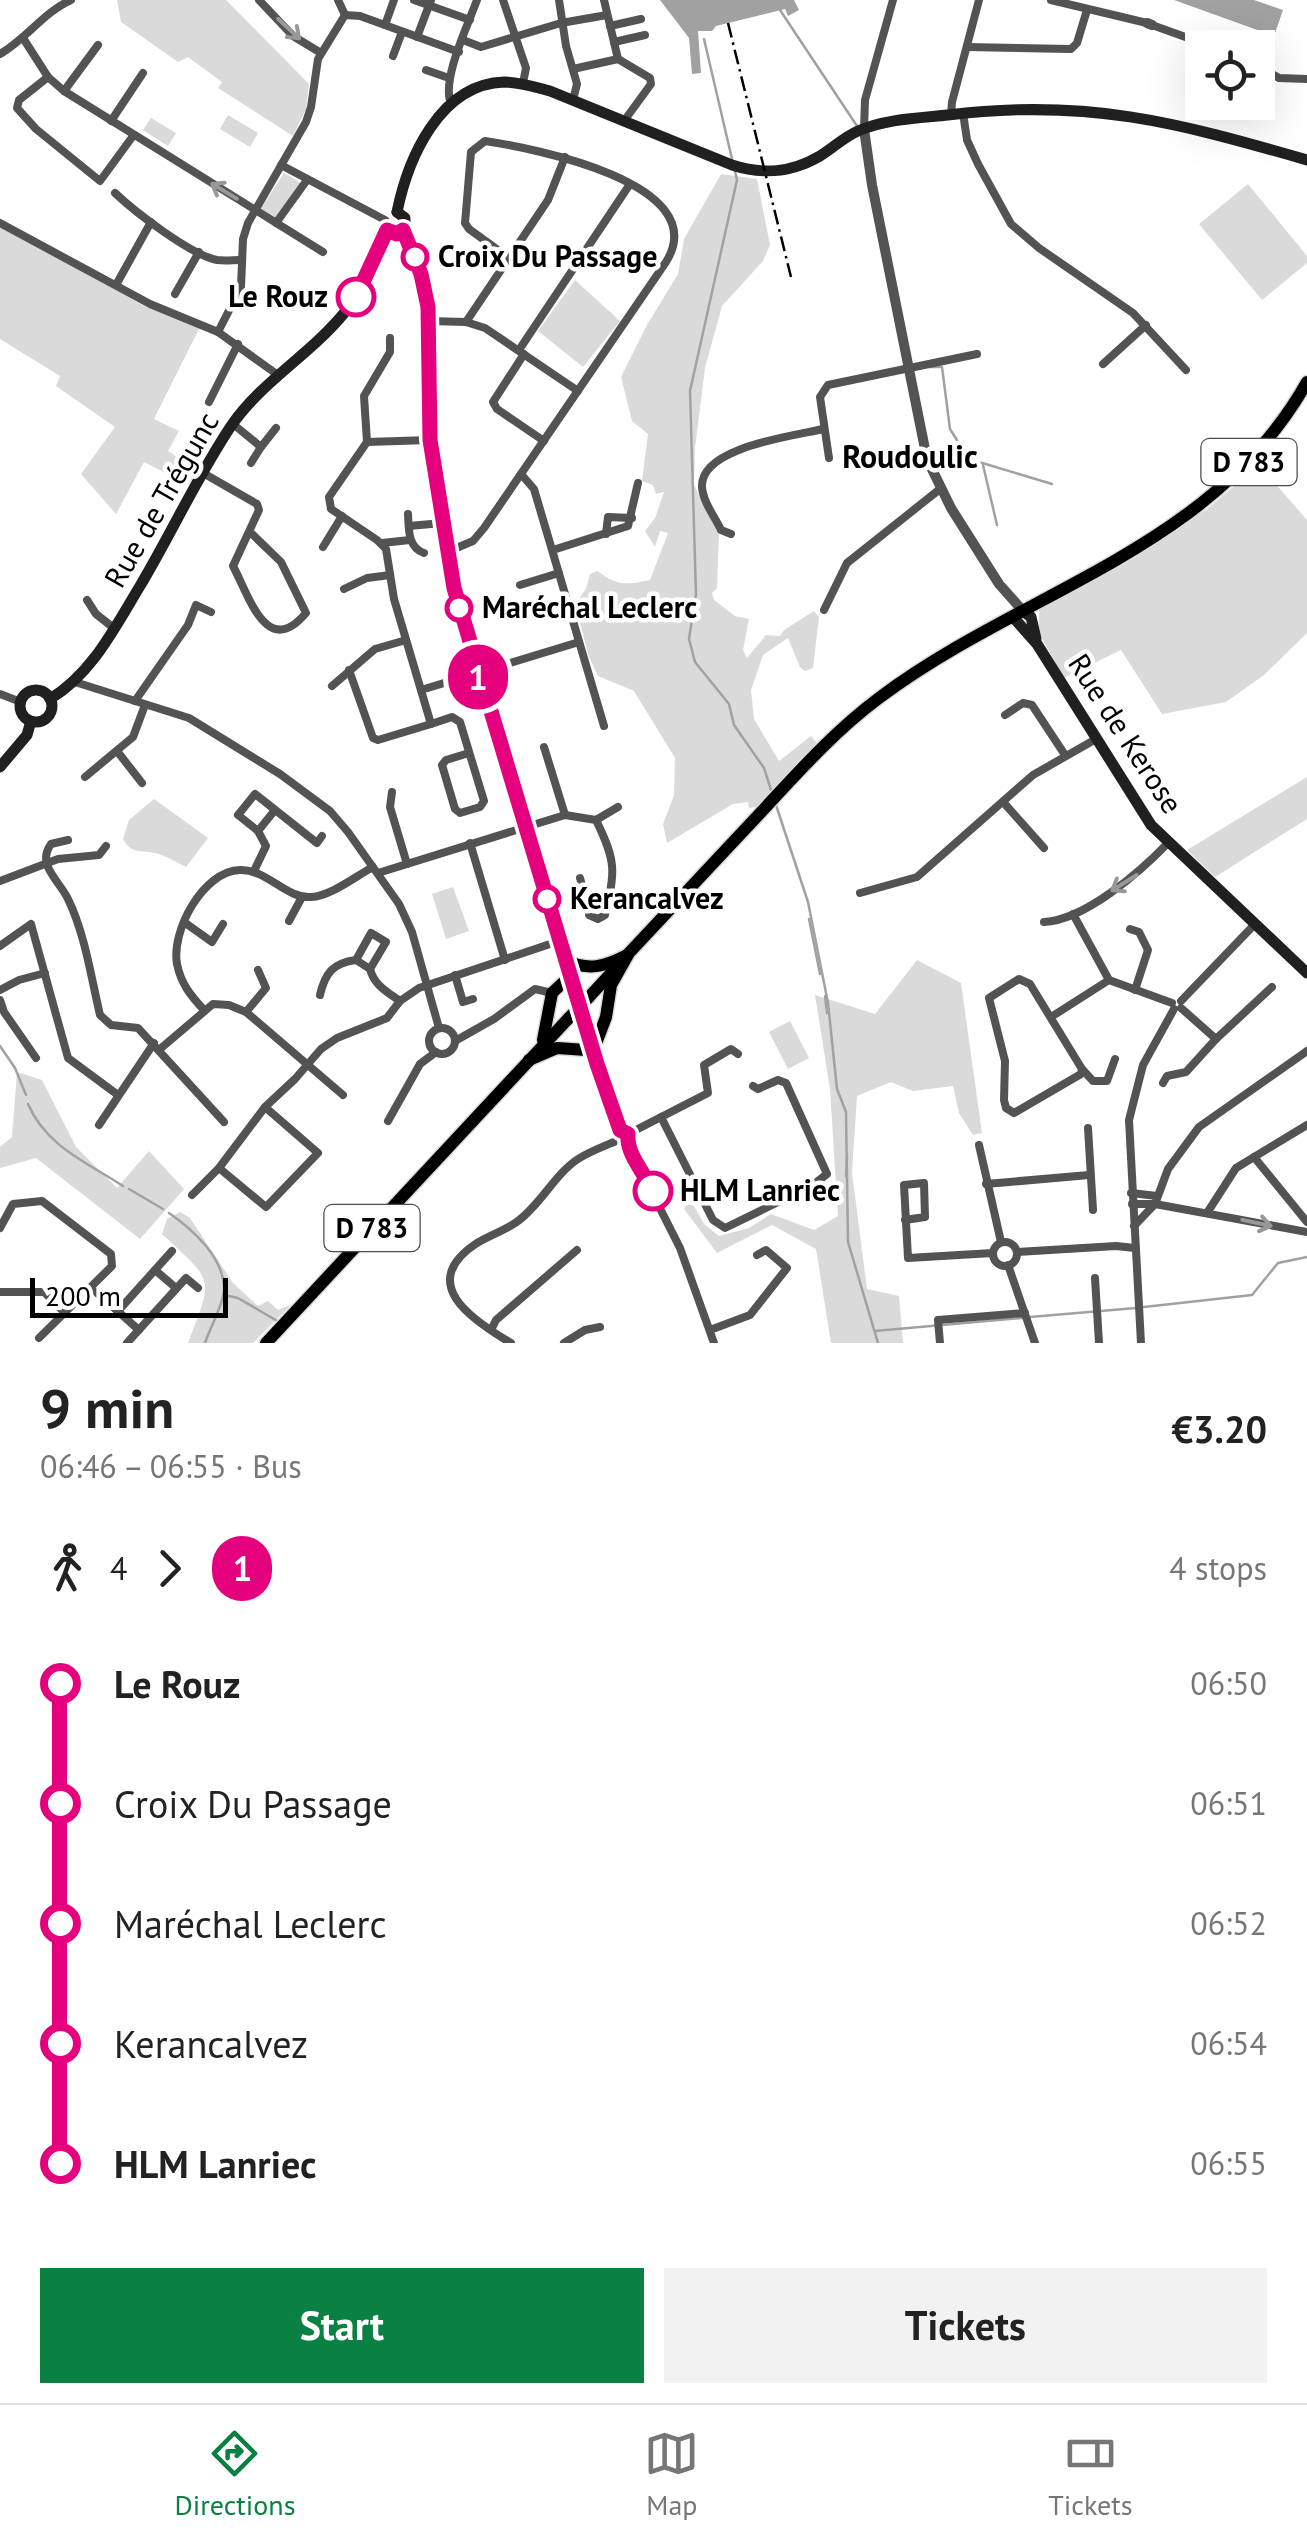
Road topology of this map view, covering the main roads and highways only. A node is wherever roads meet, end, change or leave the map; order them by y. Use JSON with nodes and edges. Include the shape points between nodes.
{"nodes":[{"id":1,"x":1307,"y":160,"type":"edge"},
{"id":2,"x":398,"y":212,"type":"junction"},
{"id":3,"x":386,"y":225,"type":"junction"},
{"id":4,"x":1307,"y":382,"type":"edge"},
{"id":5,"x":1018,"y":614,"type":"junction"},
{"id":6,"x":50,"y":699,"type":"junction"},
{"id":7,"x":31,"y":721,"type":"junction"},
{"id":8,"x":0,"y":767,"type":"edge"},
{"id":9,"x":629,"y":954,"type":"junction"},
{"id":10,"x":564,"y":960,"type":"road end"},
{"id":11,"x":1307,"y":973,"type":"edge"},
{"id":12,"x":570,"y":977,"type":"road end"},
{"id":13,"x":604,"y":1024,"type":"junction"},
{"id":14,"x":587,"y":1030,"type":"road end"},
{"id":15,"x":541,"y":1048,"type":"junction"},
{"id":16,"x":529,"y":1060,"type":"junction"},
{"id":17,"x":266,"y":1343,"type":"edge"}],
"edges":[{"from":1,"to":2,"type":"main road","via":[[1117,112],[1040,108],[864,128],[802,164],[765,172],[524,84],[485,86],[451,104],[431,127]]},
{"from":2,"to":3,"type":"main road"},
{"from":2,"to":3,"type":"main road","via":[[406,221],[403,230],[397,234]]},
{"from":3,"to":6,"type":"main road","name":"Rue de Trégunc","via":[[365,284],[347,310],[233,424],[115,629],[75,682]]},
{"from":4,"to":5,"type":"main road","number":"D 783","via":[[1242,470],[1188,516]]},
{"from":5,"to":9,"type":"main road","number":"D 783","via":[[907,677],[843,728]]},
{"from":5,"to":11,"type":"main road","name":"Rue de Kerose","via":[[1031,617],[1037,644],[1136,804],[1168,843]]},
{"from":6,"to":7,"type":"main road","name":"Rue de Trégunc","via":[[49,715]]},
{"from":6,"to":7,"type":"main road","name":"Rue de Trégunc","via":[[34,690],[25,695],[23,714]]},
{"from":7,"to":8,"type":"main road","name":"Rue de Trégunc"},
{"from":9,"to":10,"type":"main road","via":[[593,968]]},
{"from":9,"to":13,"type":"main road","number":"D 783","via":[[611,984]]},
{"from":9,"to":15,"type":"main road","number":"D 783","bridge":true},
{"from":12,"to":15,"type":"main road","via":[[552,993]]},
{"from":13,"to":14,"type":"main road"},
{"from":13,"to":16,"type":"main road","number":"D 783","via":[[592,1048],[557,1048]]},
{"from":15,"to":16,"type":"main road","number":"D 783"},
{"from":16,"to":17,"type":"main road","number":"D 783"}]}
